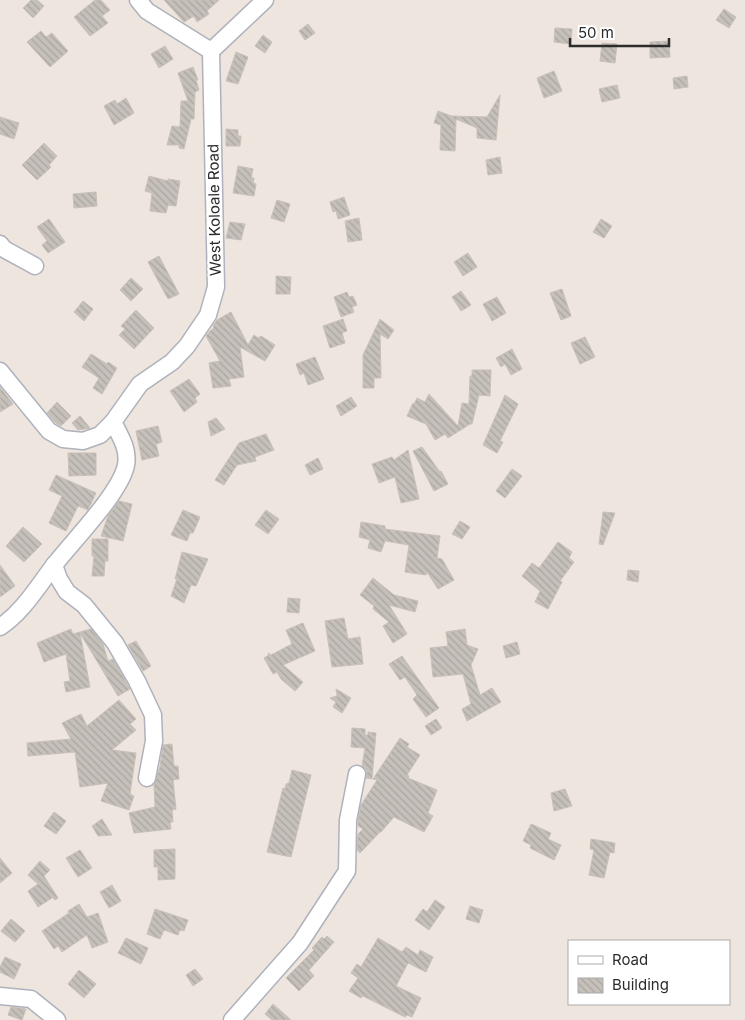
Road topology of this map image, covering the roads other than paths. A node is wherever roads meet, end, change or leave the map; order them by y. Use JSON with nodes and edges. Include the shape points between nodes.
{"nodes":[{"id":1,"x":138,"y":0,"type":"edge"},
{"id":2,"x":265,"y":0,"type":"edge"},
{"id":3,"x":211,"y":51,"type":"junction"},
{"id":4,"x":0,"y":244,"type":"edge"},
{"id":5,"x":35,"y":266,"type":"dead end"},
{"id":6,"x":0,"y":371,"type":"edge"},
{"id":7,"x":113,"y":422,"type":"junction"},
{"id":8,"x":54,"y":565,"type":"junction"},
{"id":9,"x":0,"y":627,"type":"edge"},
{"id":10,"x":357,"y":774,"type":"dead end"},
{"id":11,"x":148,"y":778,"type":"dead end"},
{"id":12,"x":0,"y":996,"type":"edge"},
{"id":13,"x":57,"y":1020,"type":"edge"},
{"id":14,"x":232,"y":1020,"type":"edge"}],
"edges":[{"from":1,"to":3,"type":"street","via":[[147,11]]},
{"from":2,"to":3,"type":"street"},
{"from":3,"to":7,"type":"street","name":"West Koloale Road","via":[[216,287],[208,315],[187,346],[172,362],[140,384]]},
{"from":4,"to":5,"type":"street"},
{"from":6,"to":7,"type":"street","name":"West Koloale Road","via":[[49,430],[63,439],[83,441],[100,435]]},
{"from":7,"to":8,"type":"street","via":[[127,453],[126,468],[111,495]]},
{"from":8,"to":9,"type":"street","via":[[21,608]]},
{"from":8,"to":11,"type":"street","via":[[67,592],[84,606],[115,644],[153,715],[154,741]]},
{"from":10,"to":14,"type":"street","via":[[348,820],[347,871],[300,943]]},
{"from":12,"to":13,"type":"street","via":[[31,1000]]}]}
